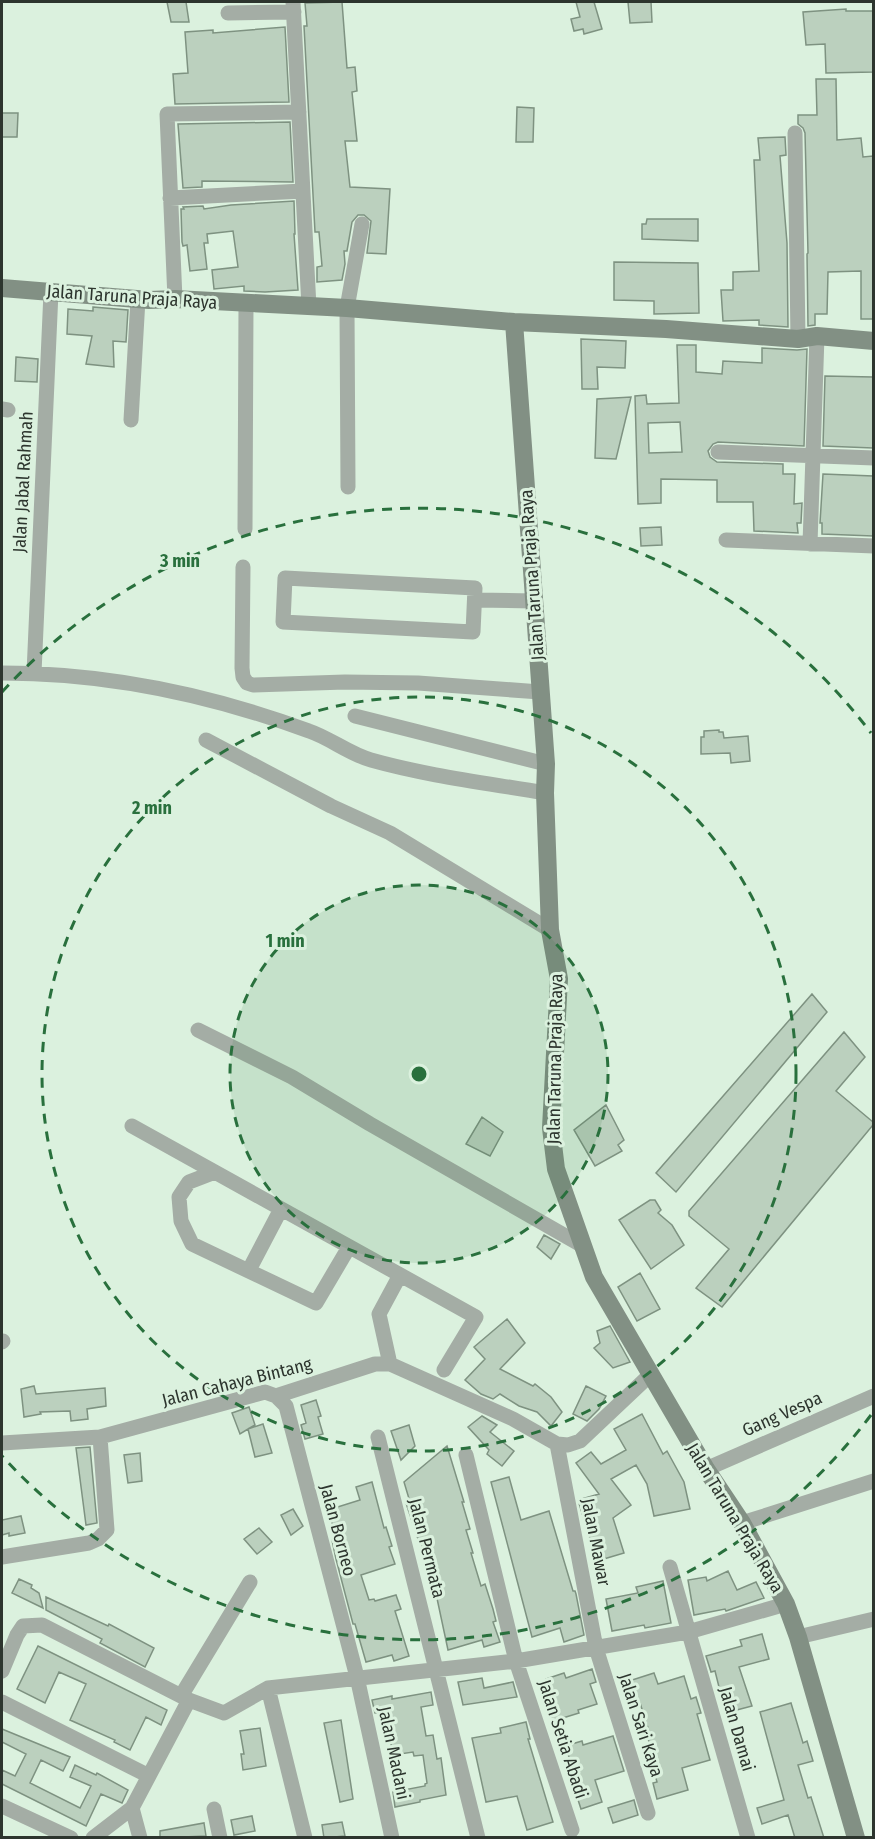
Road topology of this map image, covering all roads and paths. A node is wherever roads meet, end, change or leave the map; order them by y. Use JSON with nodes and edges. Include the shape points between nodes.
{"nodes":[{"id":1,"x":294,"y":7,"type":"edge"},
{"id":2,"x":228,"y":13,"type":"dead end"},
{"id":3,"x":299,"y":112,"type":"junction"},
{"id":4,"x":795,"y":133,"type":"dead end"},
{"id":5,"x":303,"y":191,"type":"junction"},
{"id":6,"x":170,"y":198,"type":"junction"},
{"id":7,"x":362,"y":224,"type":"dead end"},
{"id":8,"x":2,"y":288,"type":"edge"},
{"id":9,"x":51,"y":292,"type":"junction"},
{"id":10,"x":175,"y":298,"type":"junction"},
{"id":11,"x":138,"y":299,"type":"junction"},
{"id":12,"x":246,"y":304,"type":"junction"},
{"id":13,"x":309,"y":307,"type":"junction"},
{"id":14,"x":347,"y":308,"type":"junction"},
{"id":15,"x":514,"y":322,"type":"junction"},
{"id":16,"x":817,"y":336,"type":"junction"},
{"id":17,"x":798,"y":339,"type":"junction"},
{"id":18,"x":873,"y":341,"type":"edge"},
{"id":19,"x":131,"y":420,"type":"dead end"},
{"id":20,"x":718,"y":452,"type":"dead end"},
{"id":21,"x":813,"y":456,"type":"junction"},
{"id":22,"x":873,"y":458,"type":"edge"},
{"id":23,"x":348,"y":487,"type":"dead end"},
{"id":24,"x":245,"y":529,"type":"dead end"},
{"id":25,"x":726,"y":540,"type":"dead end"},
{"id":26,"x":810,"y":544,"type":"junction"},
{"id":27,"x":873,"y":546,"type":"edge"},
{"id":28,"x":243,"y":567,"type":"dead end"},
{"id":29,"x":475,"y":600,"type":"junction"},
{"id":30,"x":534,"y":601,"type":"junction"},
{"id":31,"x":2,"y":674,"type":"edge"},
{"id":32,"x":34,"y":674,"type":"junction"},
{"id":33,"x":540,"y":692,"type":"junction"},
{"id":34,"x":354,"y":716,"type":"dead end"},
{"id":35,"x":206,"y":740,"type":"dead end"},
{"id":36,"x":546,"y":764,"type":"junction"},
{"id":37,"x":545,"y":793,"type":"junction"},
{"id":38,"x":550,"y":930,"type":"junction"},
{"id":39,"x":198,"y":1030,"type":"dead end"},
{"id":40,"x":132,"y":1126,"type":"dead end"},
{"id":41,"x":215,"y":1172,"type":"junction"},
{"id":42,"x":280,"y":1209,"type":"junction"},
{"id":43,"x":583,"y":1246,"type":"junction"},
{"id":44,"x":349,"y":1247,"type":"junction"},
{"id":45,"x":249,"y":1270,"type":"junction"},
{"id":46,"x":400,"y":1275,"type":"junction"},
{"id":47,"x":390,"y":1364,"type":"junction"},
{"id":48,"x":444,"y":1370,"type":"dead end"},
{"id":49,"x":651,"y":1374,"type":"junction"},
{"id":50,"x":873,"y":1395,"type":"edge"},
{"id":51,"x":276,"y":1396,"type":"junction"},
{"id":52,"x":100,"y":1437,"type":"junction"},
{"id":53,"x":378,"y":1437,"type":"dead end"},
{"id":54,"x":2,"y":1443,"type":"edge"},
{"id":55,"x":557,"y":1444,"type":"junction"},
{"id":56,"x":466,"y":1455,"type":"dead end"},
{"id":57,"x":706,"y":1469,"type":"junction"},
{"id":58,"x":873,"y":1480,"type":"edge"},
{"id":59,"x":742,"y":1523,"type":"junction"},
{"id":60,"x":2,"y":1557,"type":"edge"},
{"id":61,"x":670,"y":1567,"type":"dead end"},
{"id":62,"x":250,"y":1582,"type":"dead end"},
{"id":63,"x":786,"y":1604,"type":"junction"},
{"id":64,"x":873,"y":1619,"type":"edge"},
{"id":65,"x":688,"y":1632,"type":"junction"},
{"id":66,"x":798,"y":1637,"type":"junction"},
{"id":67,"x":596,"y":1648,"type":"junction"},
{"id":68,"x":516,"y":1661,"type":"junction"},
{"id":69,"x":436,"y":1669,"type":"junction"},
{"id":70,"x":2,"y":1671,"type":"edge"},
{"id":71,"x":357,"y":1677,"type":"junction"},
{"id":72,"x":268,"y":1688,"type":"junction"},
{"id":73,"x":185,"y":1698,"type":"junction"},
{"id":74,"x":2,"y":1702,"type":"edge"},
{"id":75,"x":149,"y":1776,"type":"junction"},
{"id":76,"x":2,"y":1806,"type":"edge"},
{"id":77,"x":132,"y":1808,"type":"junction"},
{"id":78,"x":214,"y":1809,"type":"dead end"},
{"id":79,"x":648,"y":1813,"type":"dead end"},
{"id":80,"x":572,"y":1830,"type":"dead end"},
{"id":81,"x":71,"y":1838,"type":"edge"},
{"id":82,"x":93,"y":1838,"type":"edge"},
{"id":83,"x":140,"y":1838,"type":"edge"},
{"id":84,"x":220,"y":1838,"type":"edge"},
{"id":85,"x":305,"y":1838,"type":"edge"},
{"id":86,"x":392,"y":1838,"type":"edge"},
{"id":87,"x":478,"y":1838,"type":"edge"},
{"id":88,"x":748,"y":1838,"type":"edge"},
{"id":89,"x":856,"y":1838,"type":"edge"}],
"edges":[{"from":1,"to":2,"type":"street"},
{"from":1,"to":3,"type":"street"},
{"from":3,"to":5,"type":"street"},
{"from":3,"to":6,"type":"street","via":[[167,113]]},
{"from":4,"to":17,"type":"street"},
{"from":5,"to":6,"type":"street"},
{"from":5,"to":13,"type":"street"},
{"from":6,"to":10,"type":"street"},
{"from":7,"to":14,"type":"street"},
{"from":8,"to":9,"type":"street","name":"Jalan Taruna Praja Raya"},
{"from":9,"to":11,"type":"street","name":"Jalan Taruna Praja Raya"},
{"from":9,"to":32,"type":"street","name":"Jalan Jabal Rahmah"},
{"from":10,"to":11,"type":"street","name":"Jalan Taruna Praja Raya"},
{"from":10,"to":12,"type":"street","name":"Jalan Taruna Praja Raya"},
{"from":11,"to":19,"type":"street"},
{"from":12,"to":13,"type":"street","name":"Jalan Taruna Praja Raya"},
{"from":12,"to":24,"type":"street"},
{"from":13,"to":14,"type":"street","name":"Jalan Taruna Praja Raya"},
{"from":14,"to":15,"type":"street","name":"Jalan Taruna Praja Raya"},
{"from":14,"to":23,"type":"street"},
{"from":15,"to":17,"type":"street","name":"Jalan Taruna Praja Raya","via":[[666,328]]},
{"from":15,"to":30,"type":"street","name":"Jalan Taruna Praja Raya"},
{"from":16,"to":17,"type":"street","name":"Jalan Taruna Praja Raya"},
{"from":16,"to":18,"type":"street","name":"Jalan Taruna Praja Raya"},
{"from":16,"to":21,"type":"street"},
{"from":20,"to":21,"type":"street"},
{"from":21,"to":22,"type":"street"},
{"from":21,"to":26,"type":"street"},
{"from":25,"to":26,"type":"street"},
{"from":26,"to":27,"type":"street"},
{"from":28,"to":33,"type":"street","via":[[243,677],[247,683],[418,683]]},
{"from":29,"to":29,"type":"street","via":[[473,632],[283,622],[285,578],[475,588]]},
{"from":29,"to":30,"type":"street"},
{"from":30,"to":33,"type":"street","name":"Jalan Taruna Praja Raya"},
{"from":31,"to":32,"type":"street"},
{"from":32,"to":37,"type":"street","via":[[130,682],[311,731],[368,759],[428,774]]},
{"from":33,"to":36,"type":"street","name":"Jalan Taruna Praja Raya"},
{"from":34,"to":36,"type":"street"},
{"from":35,"to":38,"type":"street","via":[[331,807],[390,832]]},
{"from":36,"to":37,"type":"street","name":"Jalan Taruna Praja Raya"},
{"from":37,"to":38,"type":"street","name":"Jalan Taruna Praja Raya"},
{"from":38,"to":43,"type":"street","name":"Jalan Taruna Praja Raya","via":[[559,979],[552,1149]]},
{"from":39,"to":43,"type":"street","via":[[292,1077]]},
{"from":40,"to":41,"type":"street"},
{"from":41,"to":42,"type":"street"},
{"from":41,"to":45,"type":"street","via":[[189,1182],[179,1197],[181,1221],[192,1244]]},
{"from":42,"to":44,"type":"street"},
{"from":42,"to":45,"type":"street"},
{"from":43,"to":49,"type":"street","name":"Jalan Taruna Praja Raya","via":[[594,1277]]},
{"from":44,"to":45,"type":"street","via":[[316,1303]]},
{"from":44,"to":46,"type":"street"},
{"from":46,"to":47,"type":"street","via":[[379,1314]]},
{"from":46,"to":48,"type":"street","via":[[476,1317]]},
{"from":47,"to":51,"type":"street","name":"Jalan Cahaya Bintang","via":[[375,1364]]},
{"from":47,"to":55,"type":"street","via":[[513,1419]]},
{"from":49,"to":55,"type":"street","via":[[580,1441]]},
{"from":49,"to":57,"type":"street","name":"Jalan Taruna Praja Raya"},
{"from":50,"to":57,"type":"street","name":"Gang Vespa"},
{"from":51,"to":52,"type":"street","name":"Jalan Cahaya Bintang","via":[[265,1392]]},
{"from":51,"to":71,"type":"street","name":"Jalan Borneo","via":[[286,1406]]},
{"from":52,"to":54,"type":"street","name":"Jalan Cahaya Bintang"},
{"from":52,"to":60,"type":"street","via":[[107,1530],[89,1543]]},
{"from":53,"to":69,"type":"street","name":"Jalan Permata"},
{"from":55,"to":67,"type":"street","name":"Jalan Mawar"},
{"from":56,"to":68,"type":"street","name":"Jalan Setia Abadi"},
{"from":57,"to":59,"type":"street","name":"Jalan Taruna Praja Raya"},
{"from":58,"to":59,"type":"street"},
{"from":59,"to":63,"type":"street","name":"Jalan Taruna Praja Raya"},
{"from":61,"to":65,"type":"street","name":"Jalan Damai"},
{"from":62,"to":73,"type":"street"},
{"from":63,"to":65,"type":"street"},
{"from":63,"to":66,"type":"street","name":"Jalan Taruna Praja Raya"},
{"from":64,"to":66,"type":"street"},
{"from":65,"to":67,"type":"street"},
{"from":65,"to":88,"type":"street","name":"Jalan Damai"},
{"from":66,"to":89,"type":"street","name":"Jalan Taruna Praja Raya"},
{"from":67,"to":68,"type":"street"},
{"from":67,"to":79,"type":"street","name":"Jalan Sari Kaya"},
{"from":68,"to":69,"type":"street"},
{"from":68,"to":80,"type":"street","name":"Jalan Setia Abadi"},
{"from":69,"to":71,"type":"street"},
{"from":69,"to":87,"type":"street","name":"Jalan Permata"},
{"from":70,"to":73,"type":"street","via":[[23,1626],[42,1625]]},
{"from":71,"to":72,"type":"street"},
{"from":71,"to":86,"type":"street","name":"Jalan Madani"},
{"from":72,"to":73,"type":"street","via":[[224,1713]]},
{"from":72,"to":85,"type":"street"},
{"from":73,"to":75,"type":"street"},
{"from":74,"to":75,"type":"street"},
{"from":75,"to":77,"type":"street"},
{"from":76,"to":81,"type":"street"},
{"from":77,"to":82,"type":"street"},
{"from":77,"to":83,"type":"street"},
{"from":78,"to":84,"type":"street"}]}
